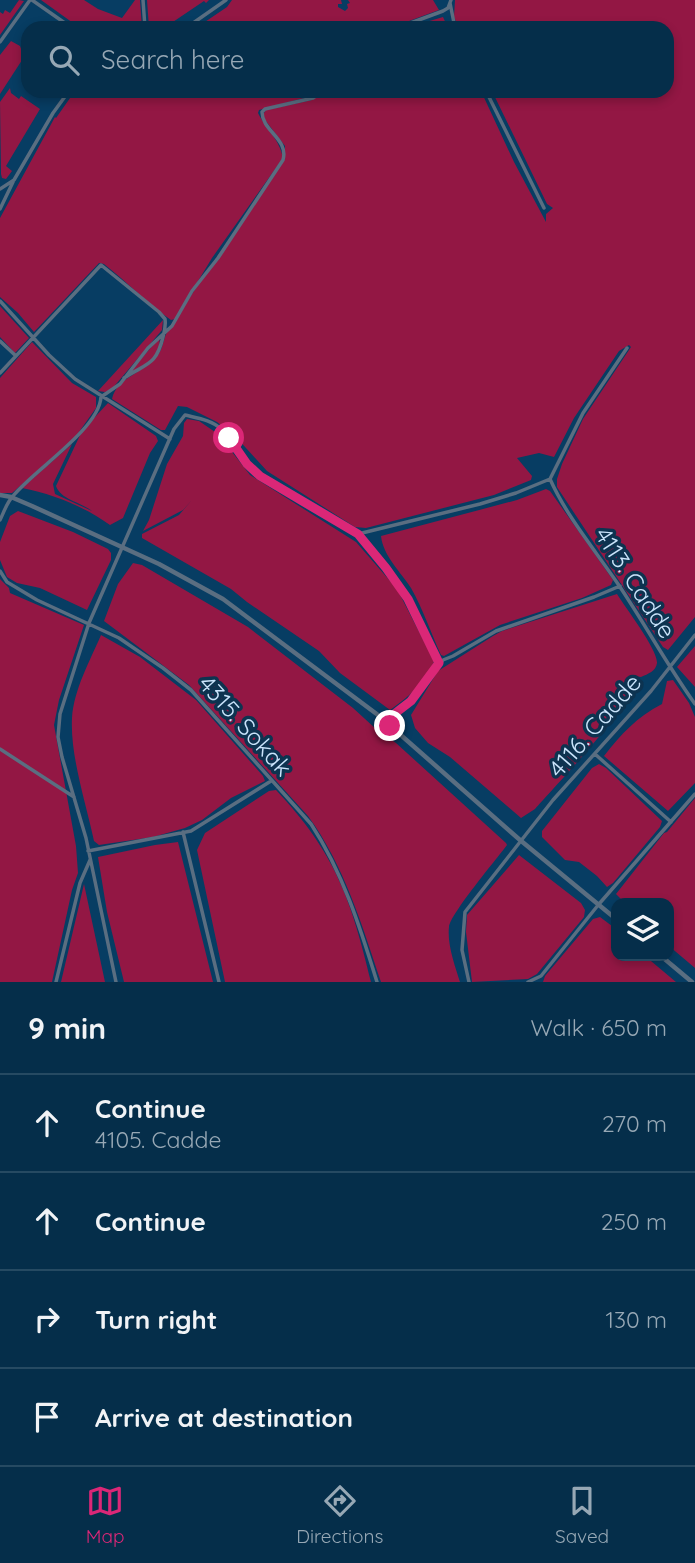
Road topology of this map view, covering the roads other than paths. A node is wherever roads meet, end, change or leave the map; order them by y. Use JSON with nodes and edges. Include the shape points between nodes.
{"nodes":[{"id":1,"x":31,"y":0,"type":"edge"},
{"id":2,"x":143,"y":0,"type":"edge"},
{"id":3,"x":226,"y":0,"type":"edge"},
{"id":4,"x":451,"y":1,"type":"edge"},
{"id":5,"x":62,"y":21,"type":"edge"},
{"id":6,"x":144,"y":21,"type":"edge"},
{"id":7,"x":196,"y":21,"type":"edge"},
{"id":8,"x":416,"y":21,"type":"edge"},
{"id":9,"x":455,"y":21,"type":"edge"},
{"id":10,"x":0,"y":42,"type":"edge"},
{"id":11,"x":64,"y":98,"type":"edge"},
{"id":12,"x":313,"y":98,"type":"edge"},
{"id":13,"x":489,"y":98,"type":"edge"},
{"id":14,"x":14,"y":180,"type":"junction"},
{"id":15,"x":0,"y":188,"type":"edge"},
{"id":16,"x":544,"y":208,"type":"dead end"},
{"id":17,"x":0,"y":209,"type":"edge"},
{"id":18,"x":0,"y":301,"type":"edge"},
{"id":19,"x":165,"y":331,"type":"junction"},
{"id":20,"x":33,"y":337,"type":"junction"},
{"id":21,"x":0,"y":341,"type":"edge"},
{"id":22,"x":627,"y":348,"type":"dead end"},
{"id":23,"x":16,"y":356,"type":"junction"},
{"id":24,"x":0,"y":373,"type":"edge"},
{"id":25,"x":124,"y":378,"type":"junction"},
{"id":26,"x":101,"y":397,"type":"junction"},
{"id":27,"x":170,"y":439,"type":"junction"},
{"id":28,"x":550,"y":479,"type":"junction"},
{"id":29,"x":0,"y":495,"type":"edge"},
{"id":30,"x":12,"y":497,"type":"junction"},
{"id":31,"x":0,"y":520,"type":"edge"},
{"id":32,"x":358,"y":534,"type":"junction"},
{"id":33,"x":122,"y":548,"type":"junction"},
{"id":34,"x":0,"y":571,"type":"edge"},
{"id":35,"x":620,"y":586,"type":"junction"},
{"id":36,"x":89,"y":623,"type":"junction"},
{"id":37,"x":695,"y":635,"type":"edge"},
{"id":38,"x":439,"y":663,"type":"junction"},
{"id":39,"x":668,"y":666,"type":"junction"},
{"id":40,"x":695,"y":704,"type":"edge"},
{"id":41,"x":390,"y":726,"type":"junction"},
{"id":42,"x":0,"y":749,"type":"edge"},
{"id":43,"x":595,"y":754,"type":"junction"},
{"id":44,"x":271,"y":781,"type":"junction"},
{"id":45,"x":695,"y":794,"type":"edge"},
{"id":46,"x":74,"y":797,"type":"junction"},
{"id":47,"x":672,"y":822,"type":"junction"},
{"id":48,"x":183,"y":832,"type":"junction"},
{"id":49,"x":520,"y":841,"type":"junction"},
{"id":50,"x":89,"y":852,"type":"junction"},
{"id":51,"x":90,"y":860,"type":"junction"},
{"id":52,"x":599,"y":904,"type":"junction"},
{"id":53,"x":611,"y":915,"type":"edge"},
{"id":54,"x":667,"y":961,"type":"edge"},
{"id":55,"x":535,"y":981,"type":"edge"},
{"id":56,"x":57,"y":982,"type":"edge"},
{"id":57,"x":116,"y":982,"type":"edge"},
{"id":58,"x":219,"y":982,"type":"edge"},
{"id":59,"x":377,"y":982,"type":"edge"},
{"id":60,"x":469,"y":982,"type":"edge"},
{"id":61,"x":528,"y":982,"type":"edge"},
{"id":62,"x":692,"y":982,"type":"edge"}],
"edges":[{"from":1,"to":5,"type":"street"},
{"from":1,"to":10,"type":"street"},
{"from":2,"to":6,"type":"street"},
{"from":3,"to":7,"type":"street"},
{"from":4,"to":8,"type":"street","via":[[443,11]]},
{"from":4,"to":9,"type":"street"},
{"from":11,"to":14,"type":"street"},
{"from":12,"to":19,"type":"street","via":[[262,112],[283,146],[283,160]]},
{"from":13,"to":16,"type":"street"},
{"from":14,"to":15,"type":"street"},
{"from":14,"to":17,"type":"street"},
{"from":18,"to":20,"type":"street"},
{"from":19,"to":20,"type":"street","via":[[165,319],[159,312],[105,267],[98,267]]},
{"from":19,"to":25,"type":"street"},
{"from":19,"to":25,"type":"street","via":[[161,348],[149,364]]},
{"from":20,"to":23,"type":"street"},
{"from":20,"to":26,"type":"street","via":[[75,379]]},
{"from":21,"to":23,"type":"street"},
{"from":22,"to":28,"type":"street","via":[[583,413]]},
{"from":23,"to":24,"type":"street"},
{"from":25,"to":26,"type":"street"},
{"from":26,"to":27,"type":"street"},
{"from":26,"to":30,"type":"street","via":[[97,411],[76,438]]},
{"from":27,"to":32,"type":"street","via":[[185,415],[220,427],[260,476]]},
{"from":27,"to":33,"type":"street"},
{"from":28,"to":32,"type":"street","via":[[480,504]]},
{"from":28,"to":35,"type":"street","name":"4113. Cadde","via":[[558,498]]},
{"from":29,"to":30,"type":"street"},
{"from":30,"to":31,"type":"street"},
{"from":30,"to":33,"type":"street"},
{"from":32,"to":38,"type":"street","via":[[408,599]]},
{"from":33,"to":36,"type":"street"},
{"from":33,"to":41,"type":"street","via":[[223,599]]},
{"from":34,"to":36,"type":"street","name":"4315. Sokak","via":[[7,582],[37,600]]},
{"from":35,"to":38,"type":"street","via":[[496,631]]},
{"from":35,"to":39,"type":"street","name":"4113. Cadde"},
{"from":36,"to":44,"type":"street","name":"4315. Sokak","via":[[119,638],[191,690]]},
{"from":36,"to":46,"type":"street","via":[[60,714],[58,737]]},
{"from":37,"to":39,"type":"street","name":"4116. Cadde"},
{"from":38,"to":41,"type":"street","via":[[411,701],[392,714]]},
{"from":39,"to":40,"type":"street","name":"4113. Cadde"},
{"from":39,"to":43,"type":"street","name":"4116. Cadde"},
{"from":41,"to":49,"type":"street"},
{"from":42,"to":46,"type":"street"},
{"from":43,"to":47,"type":"street"},
{"from":43,"to":49,"type":"street","name":"4116. Cadde"},
{"from":44,"to":48,"type":"street"},
{"from":44,"to":59,"type":"street","name":"4315. Sokak","via":[[323,843],[347,890]]},
{"from":45,"to":47,"type":"street"},
{"from":46,"to":50,"type":"street"},
{"from":47,"to":52,"type":"street"},
{"from":48,"to":50,"type":"street"},
{"from":48,"to":58,"type":"street"},
{"from":49,"to":52,"type":"street"},
{"from":49,"to":60,"type":"street","name":"4116. Cadde","via":[[466,912],[462,950]]},
{"from":50,"to":51,"type":"street"},
{"from":51,"to":56,"type":"street","via":[[80,883]]},
{"from":51,"to":57,"type":"street"},
{"from":52,"to":53,"type":"street"},
{"from":52,"to":55,"type":"street"},
{"from":54,"to":62,"type":"street"},
{"from":55,"to":61,"type":"street"}]}
